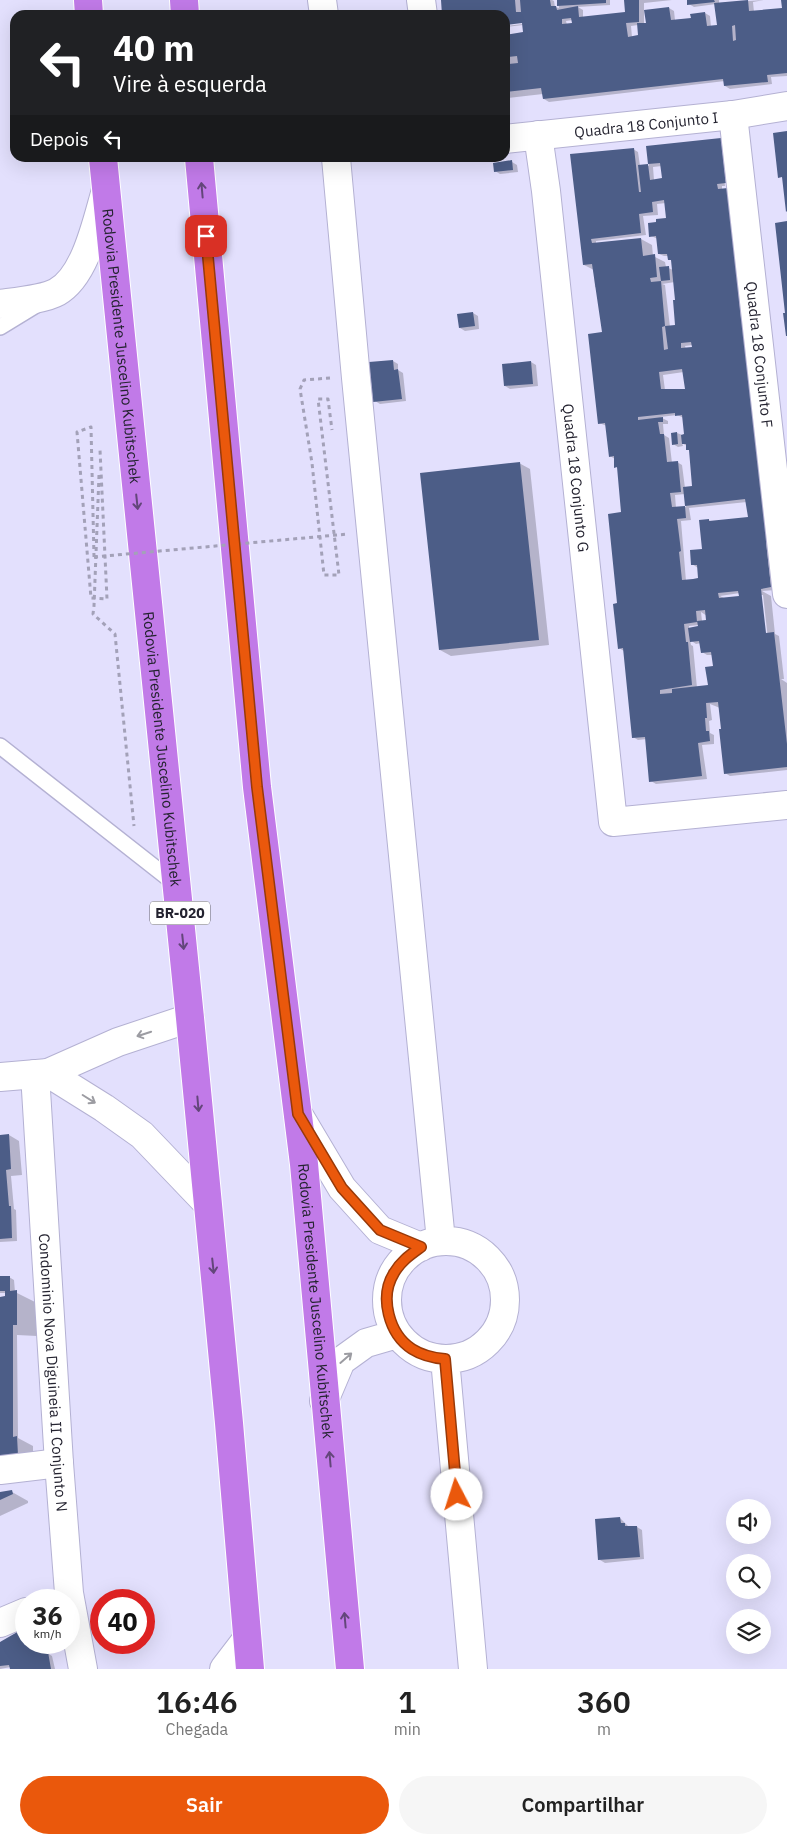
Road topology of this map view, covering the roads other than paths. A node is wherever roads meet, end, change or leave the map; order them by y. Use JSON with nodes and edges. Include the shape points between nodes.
{"nodes":[{"id":1,"x":787,"y":106,"type":"edge"},
{"id":2,"x":734,"y":115,"type":"junction"},
{"id":3,"x":538,"y":135,"type":"junction"},
{"id":4,"x":510,"y":138,"type":"edge"},
{"id":5,"x":103,"y":162,"type":"edge"},
{"id":6,"x":199,"y":162,"type":"edge"},
{"id":7,"x":336,"y":162,"type":"edge"},
{"id":8,"x":106,"y":190,"type":"junction"},
{"id":9,"x":55,"y":294,"type":"junction"},
{"id":10,"x":0,"y":304,"type":"edge"},
{"id":11,"x":0,"y":327,"type":"edge"},
{"id":12,"x":787,"y":594,"type":"edge"},
{"id":13,"x":0,"y":746,"type":"edge"},
{"id":14,"x":787,"y":805,"type":"edge"},
{"id":15,"x":177,"y":885,"type":"junction"},
{"id":16,"x":190,"y":1018,"type":"junction"},
{"id":17,"x":41,"y":1074,"type":"junction"},
{"id":18,"x":0,"y":1077,"type":"edge"},
{"id":19,"x":298,"y":1114,"type":"junction"},
{"id":20,"x":207,"y":1203,"type":"junction"},
{"id":21,"x":431,"y":1244,"type":"junction"},
{"id":22,"x":397,"y":1334,"type":"junction"},
{"id":23,"x":445,"y":1359,"type":"junction"},
{"id":24,"x":324,"y":1401,"type":"junction"},
{"id":25,"x":59,"y":1463,"type":"junction"},
{"id":26,"x":0,"y":1470,"type":"edge"},
{"id":27,"x":61,"y":1589,"type":"edge"},
{"id":28,"x":15,"y":1617,"type":"edge"},
{"id":29,"x":0,"y":1623,"type":"edge"},
{"id":30,"x":247,"y":1639,"type":"junction"},
{"id":31,"x":75,"y":1654,"type":"edge"},
{"id":32,"x":78,"y":1667,"type":"edge"},
{"id":33,"x":224,"y":1669,"type":"edge"},
{"id":34,"x":250,"y":1669,"type":"edge"},
{"id":35,"x":350,"y":1669,"type":"edge"},
{"id":36,"x":473,"y":1669,"type":"edge"}],
"edges":[{"from":1,"to":2,"type":"street","name":"Quadra 18 Conjunto I"},
{"from":2,"to":3,"type":"street","name":"Quadra 18 Conjunto I"},
{"from":2,"to":12,"type":"street","name":"Quadra 18 Conjunto F"},
{"from":3,"to":4,"type":"street","name":"Quadra 18 Conjunto I"},
{"from":3,"to":14,"type":"street","name":"Quadra 18 Conjunto G","via":[[613,822]]},
{"from":5,"to":8,"type":"highway","name":"Rodovia Presidente Juscelino Kubitschek","number":"BR-020"},
{"from":19,"to":6,"type":"highway","name":"Rodovia Presidente Juscelino Kubitschek","one_way":true,"via":[[257,787]]},
{"from":7,"to":21,"type":"street"},
{"from":8,"to":9,"type":"street","via":[[91,241],[76,275]]},
{"from":8,"to":15,"type":"highway","name":"Rodovia Presidente Juscelino Kubitschek","number":"BR-020","one_way":true},
{"from":9,"to":10,"type":"street"},
{"from":9,"to":11,"type":"lane"},
{"from":13,"to":15,"type":"lane"},
{"from":15,"to":16,"type":"highway","name":"Rodovia Presidente Juscelino Kubitschek","number":"BR-020","one_way":true},
{"from":16,"to":17,"type":"street","one_way":true,"via":[[118,1042]]},
{"from":16,"to":20,"type":"highway","name":"Rodovia Presidente Juscelino Kubitschek","number":"BR-020","one_way":true},
{"from":17,"to":18,"type":"street"},
{"from":17,"to":20,"type":"street","one_way":true,"via":[[104,1108],[142,1135]]},
{"from":17,"to":25,"type":"street","name":"Condominio Nova Diguineia II Conjunto N"},
{"from":19,"to":21,"type":"street","via":[[342,1188],[380,1230]]},
{"from":19,"to":24,"type":"highway","name":"Rodovia Presidente Juscelino Kubitschek"},
{"from":20,"to":30,"type":"highway","name":"Rodovia Presidente Juscelino Kubitschek","number":"BR-020","one_way":true},
{"from":21,"to":22,"type":"street","via":[[404,1258],[392,1275],[387,1295],[388,1315]]},
{"from":21,"to":23,"type":"street","via":[[461,1243],[479,1251],[493,1266],[502,1284],[501,1320],[492,1336],[480,1349],[463,1357]]},
{"from":22,"to":23,"type":"street","via":[[411,1348],[427,1357]]},
{"from":24,"to":22,"type":"street","one_way":true,"via":[[341,1361],[366,1343]]},
{"from":23,"to":36,"type":"street"},
{"from":35,"to":24,"type":"highway","name":"Rodovia Presidente Juscelino Kubitschek","one_way":true},
{"from":25,"to":26,"type":"street"},
{"from":25,"to":27,"type":"street","name":"Condominio Nova Diguineia II Conjunto N"},
{"from":28,"to":29,"type":"street"},
{"from":30,"to":33,"type":"street"},
{"from":30,"to":34,"type":"highway","name":"Rodovia Presidente Juscelino Kubitschek","number":"BR-020"},
{"from":31,"to":32,"type":"street","name":"Condominio Nova Diguineia II Conjunto N"}]}
